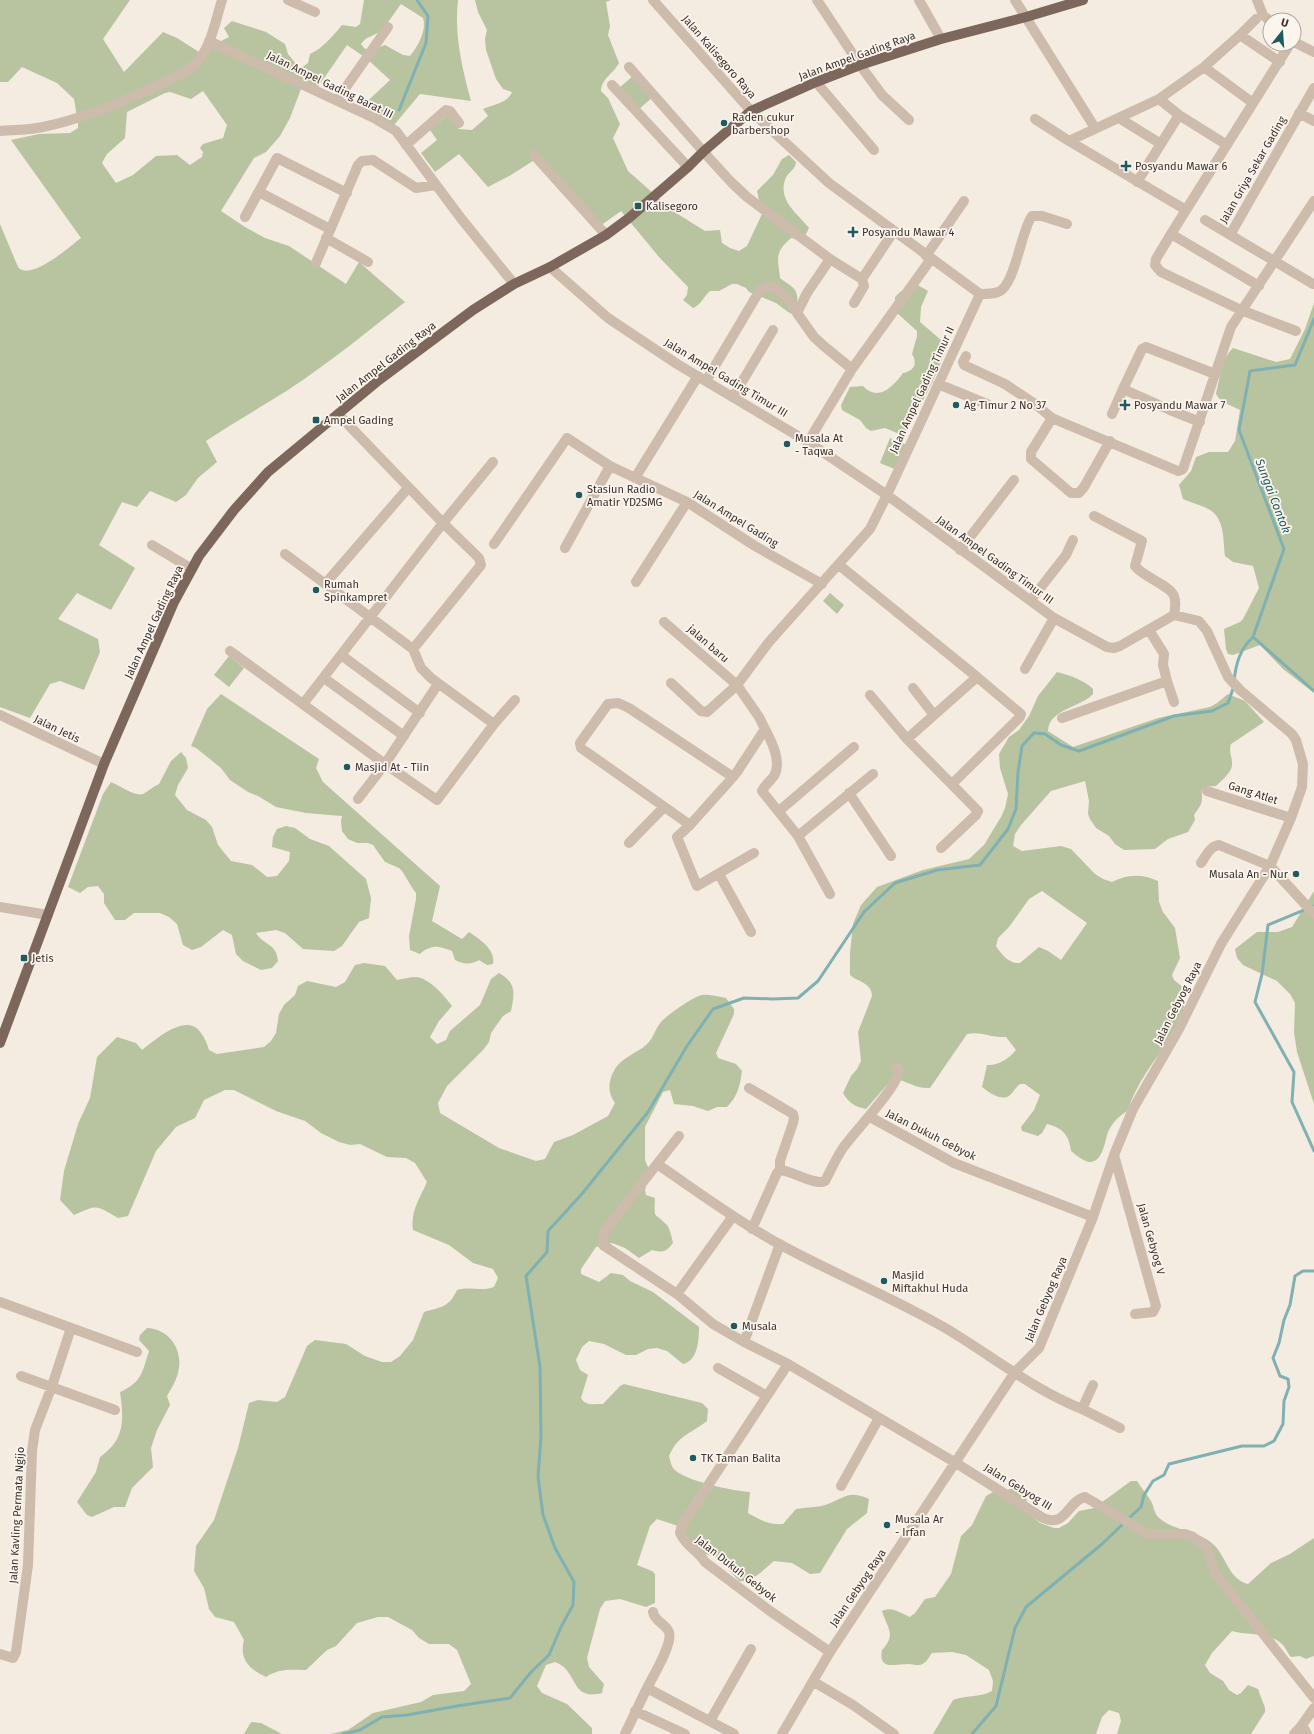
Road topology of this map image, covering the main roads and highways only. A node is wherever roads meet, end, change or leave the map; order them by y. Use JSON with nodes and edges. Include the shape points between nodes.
{"nodes":[{"id":1,"x":1083,"y":0,"type":"edge"},
{"id":2,"x":0,"y":1043,"type":"edge"}],
"edges":[{"from":1,"to":2,"type":"main road","name":"Jalan Ampel Gading Raya","via":[[941,39],[860,65],[751,112],[704,150],[629,218],[606,235],[514,284],[474,310],[379,380],[268,472],[198,556],[174,602],[104,764]]}]}
